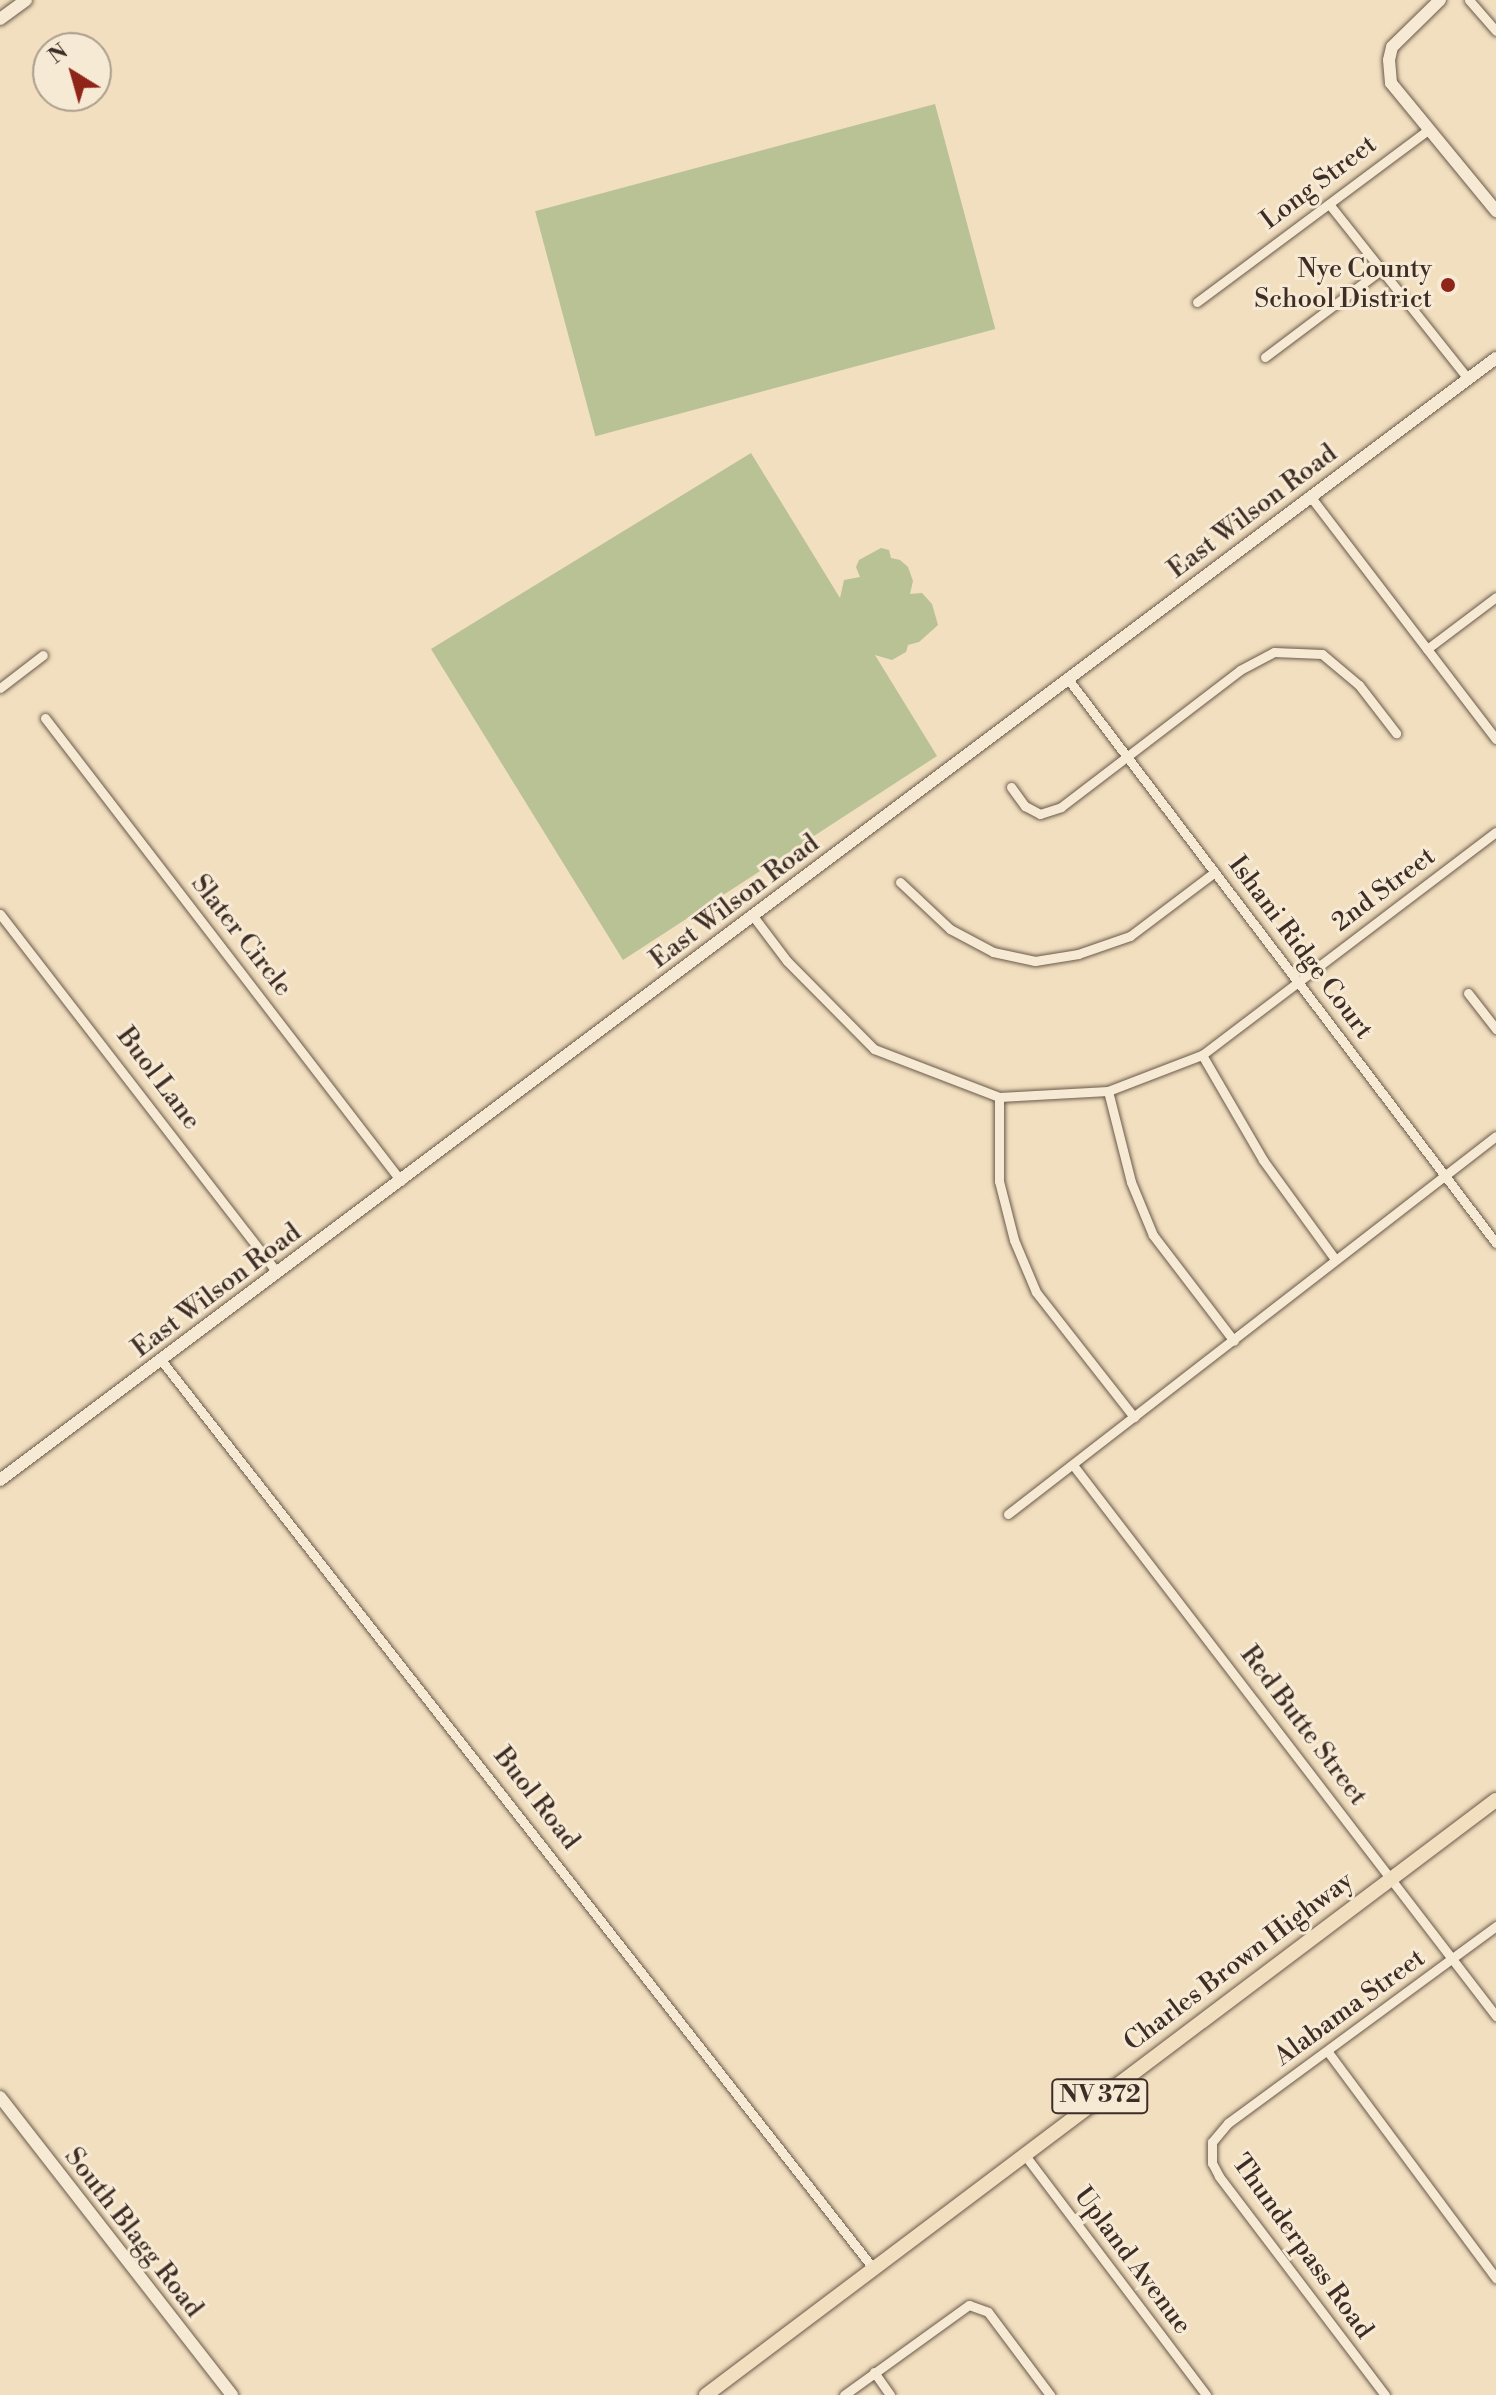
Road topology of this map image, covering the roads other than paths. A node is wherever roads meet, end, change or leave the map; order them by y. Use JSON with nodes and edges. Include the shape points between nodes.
{"nodes":[{"id":1,"x":26,"y":0,"type":"edge"},
{"id":2,"x":1469,"y":0,"type":"edge"},
{"id":3,"x":1443,"y":1,"type":"edge"},
{"id":4,"x":0,"y":19,"type":"edge"},
{"id":5,"x":1496,"y":31,"type":"edge"},
{"id":6,"x":1429,"y":129,"type":"junction"},
{"id":7,"x":1329,"y":204,"type":"junction"},
{"id":8,"x":1496,"y":211,"type":"edge"},
{"id":9,"x":1381,"y":270,"type":"junction"},
{"id":10,"x":1197,"y":302,"type":"dead end"},
{"id":11,"x":1265,"y":357,"type":"dead end"},
{"id":12,"x":1496,"y":358,"type":"edge"},
{"id":13,"x":1468,"y":379,"type":"junction"},
{"id":14,"x":1310,"y":496,"type":"junction"},
{"id":15,"x":1496,"y":597,"type":"edge"},
{"id":16,"x":1427,"y":649,"type":"junction"},
{"id":17,"x":43,"y":655,"type":"dead end"},
{"id":18,"x":1068,"y":679,"type":"junction"},
{"id":19,"x":0,"y":688,"type":"edge"},
{"id":20,"x":45,"y":718,"type":"dead end"},
{"id":21,"x":1396,"y":733,"type":"dead end"},
{"id":22,"x":1496,"y":739,"type":"edge"},
{"id":23,"x":1128,"y":758,"type":"junction"},
{"id":24,"x":1011,"y":787,"type":"dead end"},
{"id":25,"x":1496,"y":832,"type":"edge"},
{"id":26,"x":1215,"y":872,"type":"junction"},
{"id":27,"x":900,"y":882,"type":"dead end"},
{"id":28,"x":0,"y":914,"type":"edge"},
{"id":29,"x":753,"y":916,"type":"junction"},
{"id":30,"x":1299,"y":983,"type":"junction"},
{"id":31,"x":1468,"y":993,"type":"dead end"},
{"id":32,"x":1496,"y":1029,"type":"edge"},
{"id":33,"x":1202,"y":1055,"type":"junction"},
{"id":34,"x":1108,"y":1091,"type":"junction"},
{"id":35,"x":999,"y":1097,"type":"junction"},
{"id":36,"x":1496,"y":1136,"type":"edge"},
{"id":37,"x":1444,"y":1175,"type":"junction"},
{"id":38,"x":401,"y":1181,"type":"junction"},
{"id":39,"x":1496,"y":1243,"type":"edge"},
{"id":40,"x":1335,"y":1259,"type":"junction"},
{"id":41,"x":277,"y":1273,"type":"junction"},
{"id":42,"x":1234,"y":1341,"type":"junction"},
{"id":43,"x":161,"y":1360,"type":"junction"},
{"id":44,"x":1134,"y":1417,"type":"junction"},
{"id":45,"x":1073,"y":1465,"type":"junction"},
{"id":46,"x":1,"y":1476,"type":"edge"},
{"id":47,"x":1008,"y":1514,"type":"dead end"},
{"id":48,"x":1496,"y":1800,"type":"edge"},
{"id":49,"x":1390,"y":1878,"type":"junction"},
{"id":50,"x":1496,"y":1926,"type":"edge"},
{"id":51,"x":1453,"y":1958,"type":"junction"},
{"id":52,"x":1496,"y":2016,"type":"edge"},
{"id":53,"x":1328,"y":2052,"type":"junction"},
{"id":54,"x":0,"y":2097,"type":"edge"},
{"id":55,"x":1228,"y":2123,"type":"joint"},
{"id":56,"x":1024,"y":2154,"type":"junction"},
{"id":57,"x":873,"y":2268,"type":"junction"},
{"id":58,"x":1496,"y":2278,"type":"edge"},
{"id":59,"x":874,"y":2372,"type":"junction"},
{"id":60,"x":716,"y":2392,"type":"edge"},
{"id":61,"x":232,"y":2395,"type":"edge"},
{"id":62,"x":844,"y":2395,"type":"edge"},
{"id":63,"x":890,"y":2395,"type":"edge"},
{"id":64,"x":1050,"y":2395,"type":"edge"},
{"id":65,"x":1206,"y":2395,"type":"edge"},
{"id":66,"x":1385,"y":2395,"type":"edge"}],
"edges":[{"from":1,"to":4,"type":"street"},
{"from":2,"to":5,"type":"street"},
{"from":3,"to":6,"type":"street","via":[[1392,47],[1389,60],[1391,83]]},
{"from":6,"to":7,"type":"street","name":"Long Street"},
{"from":6,"to":8,"type":"street"},
{"from":7,"to":9,"type":"street"},
{"from":7,"to":10,"type":"street","name":"Long Street"},
{"from":9,"to":11,"type":"street"},
{"from":9,"to":13,"type":"street"},
{"from":12,"to":13,"type":"street","name":"East Wilson Road"},
{"from":13,"to":14,"type":"street","name":"East Wilson Road"},
{"from":14,"to":16,"type":"street"},
{"from":14,"to":18,"type":"street","name":"East Wilson Road"},
{"from":15,"to":16,"type":"street"},
{"from":16,"to":22,"type":"street"},
{"from":17,"to":19,"type":"street"},
{"from":18,"to":23,"type":"street","name":"Ishani Ridge Court"},
{"from":18,"to":29,"type":"street","name":"East Wilson Road"},
{"from":20,"to":38,"type":"street","name":"Slater Circle"},
{"from":21,"to":23,"type":"street","via":[[1359,685],[1322,654],[1274,652],[1240,670]]},
{"from":23,"to":24,"type":"street","via":[[1061,807],[1040,814],[1025,806]]},
{"from":23,"to":26,"type":"street","name":"Ishani Ridge Court"},
{"from":25,"to":30,"type":"street","name":"2nd Street"},
{"from":26,"to":27,"type":"street","via":[[1130,936],[1078,954],[1035,961],[993,952],[950,929]]},
{"from":26,"to":30,"type":"street","name":"Ishani Ridge Court"},
{"from":28,"to":41,"type":"street","name":"Buol Lane"},
{"from":29,"to":35,"type":"street","via":[[787,961],[874,1049]]},
{"from":29,"to":38,"type":"street","name":"East Wilson Road"},
{"from":30,"to":33,"type":"street","name":"2nd Street"},
{"from":30,"to":37,"type":"street","name":"Ishani Ridge Court"},
{"from":31,"to":32,"type":"street"},
{"from":33,"to":34,"type":"street","name":"2nd Street"},
{"from":33,"to":40,"type":"street","via":[[1263,1160]]},
{"from":34,"to":35,"type":"street","name":"2nd Street"},
{"from":34,"to":42,"type":"street","via":[[1131,1182],[1153,1235]]},
{"from":35,"to":44,"type":"street","via":[[999,1181],[1014,1240],[1036,1292]]},
{"from":36,"to":37,"type":"street"},
{"from":37,"to":39,"type":"street","name":"Ishani Ridge Court"},
{"from":37,"to":40,"type":"street"},
{"from":38,"to":41,"type":"street","name":"East Wilson Road"},
{"from":40,"to":42,"type":"street"},
{"from":41,"to":43,"type":"street","name":"East Wilson Road"},
{"from":42,"to":44,"type":"street"},
{"from":43,"to":46,"type":"street","name":"East Wilson Road"},
{"from":43,"to":57,"type":"street","name":"Buol Road"},
{"from":44,"to":45,"type":"street"},
{"from":45,"to":47,"type":"street"},
{"from":45,"to":49,"type":"street","name":"Red Butte Street"},
{"from":48,"to":49,"type":"main road","name":"Charles Brown Highway","number":"NV 372"},
{"from":49,"to":51,"type":"street","name":"Red Butte Street"},
{"from":49,"to":56,"type":"main road","name":"Charles Brown Highway","number":"NV 372"},
{"from":50,"to":51,"type":"street","name":"Alabama Street"},
{"from":51,"to":52,"type":"street","name":"Red Butte Street"},
{"from":51,"to":53,"type":"street","name":"Alabama Street"},
{"from":53,"to":55,"type":"street","name":"Alabama Street"},
{"from":53,"to":58,"type":"street"},
{"from":54,"to":61,"type":"street","name":"South Blagg Road"},
{"from":55,"to":66,"type":"street","name":"Thunderpass Road","via":[[1210,2149],[1219,2176]]},
{"from":56,"to":57,"type":"main road","name":"Charles Brown Highway","number":"NV 372"},
{"from":56,"to":65,"type":"street","name":"Upland Avenue"},
{"from":57,"to":60,"type":"main road","name":"Charles Brown Highway","number":"NV 372"},
{"from":59,"to":62,"type":"street"},
{"from":59,"to":63,"type":"street"},
{"from":59,"to":64,"type":"street","via":[[964,2307],[979,2306]]}]}
